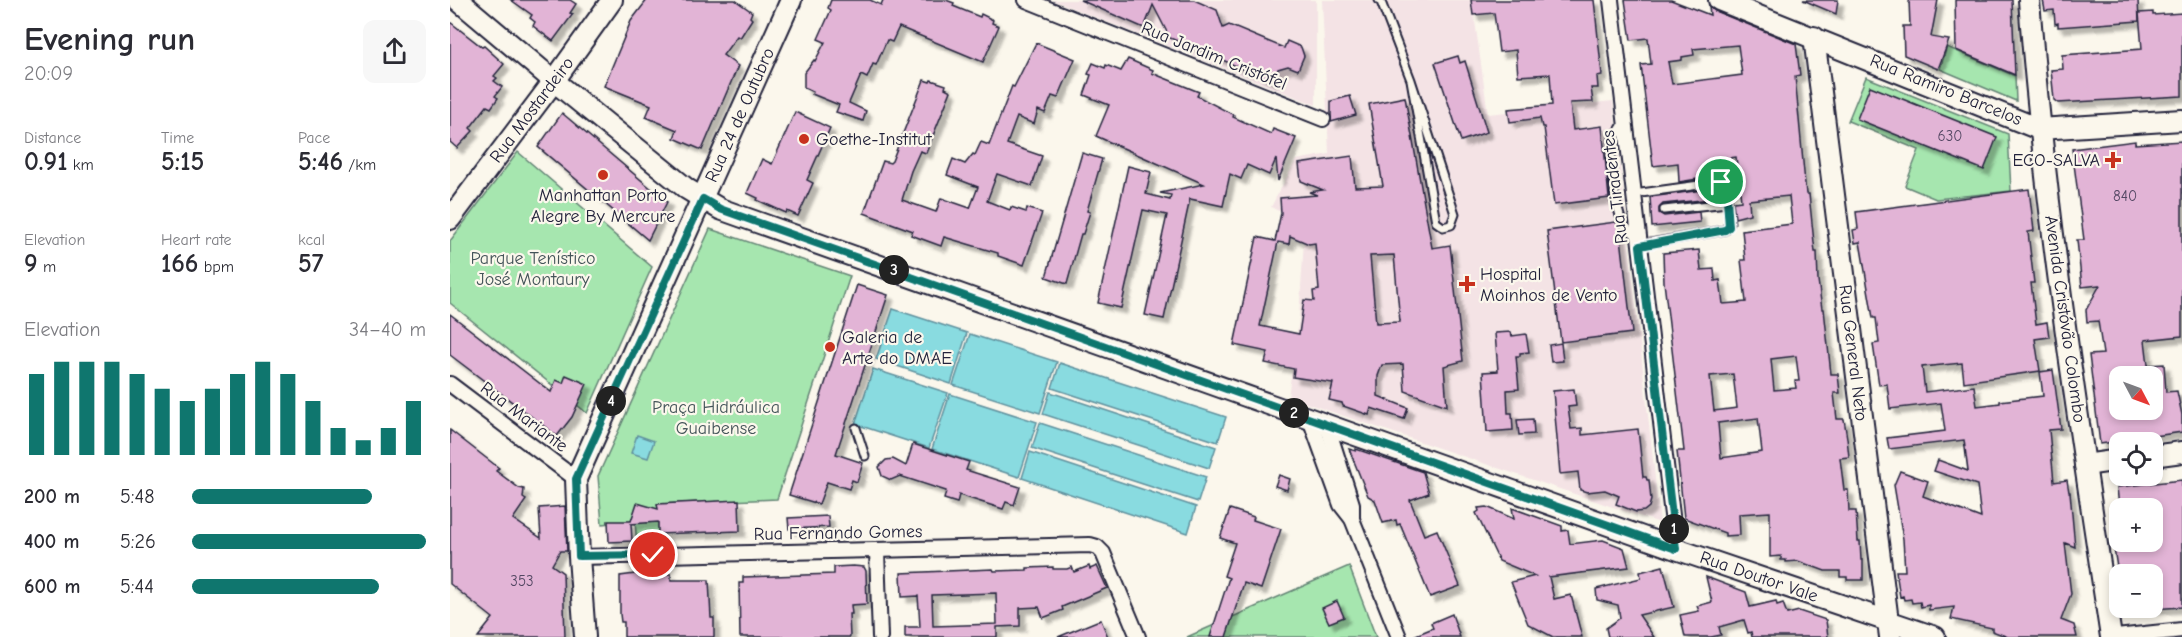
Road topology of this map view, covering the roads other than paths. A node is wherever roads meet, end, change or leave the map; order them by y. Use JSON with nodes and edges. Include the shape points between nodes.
{"nodes":[{"id":1,"x":458,"y":0,"type":"edge"},
{"id":2,"x":612,"y":0,"type":"edge"},
{"id":3,"x":791,"y":0,"type":"edge"},
{"id":4,"x":1026,"y":0,"type":"edge"},
{"id":5,"x":1379,"y":0,"type":"edge"},
{"id":6,"x":1611,"y":0,"type":"edge"},
{"id":7,"x":1719,"y":0,"type":"edge"},
{"id":8,"x":2029,"y":0,"type":"edge"},
{"id":9,"x":1814,"y":37,"type":"junction"},
{"id":10,"x":1835,"y":45,"type":"junction"},
{"id":11,"x":1818,"y":68,"type":"junction"},
{"id":12,"x":1411,"y":80,"type":"junction"},
{"id":13,"x":554,"y":81,"type":"junction"},
{"id":14,"x":2008,"y":115,"type":"junction"},
{"id":15,"x":1323,"y":119,"type":"dead end"},
{"id":16,"x":2182,"y":120,"type":"edge"},
{"id":17,"x":1626,"y":121,"type":"junction"},
{"id":18,"x":2039,"y":129,"type":"junction"},
{"id":19,"x":2043,"y":153,"type":"junction"},
{"id":20,"x":1634,"y":194,"type":"junction"},
{"id":21,"x":703,"y":199,"type":"junction"},
{"id":22,"x":1727,"y":203,"type":"junction"},
{"id":23,"x":1664,"y":210,"type":"dead end"},
{"id":24,"x":450,"y":219,"type":"edge"},
{"id":25,"x":1638,"y":246,"type":"junction"},
{"id":26,"x":450,"y":384,"type":"edge"},
{"id":27,"x":1319,"y":422,"type":"junction"},
{"id":28,"x":856,"y":428,"type":"dead end"},
{"id":29,"x":2182,"y":452,"type":"edge"},
{"id":30,"x":2163,"y":455,"type":"edge"},
{"id":31,"x":865,"y":456,"type":"dead end"},
{"id":32,"x":2109,"y":462,"type":"edge"},
{"id":33,"x":2085,"y":465,"type":"junction"},
{"id":34,"x":576,"y":479,"type":"junction"},
{"id":35,"x":1676,"y":549,"type":"junction"},
{"id":36,"x":877,"y":551,"type":"junction"},
{"id":37,"x":579,"y":556,"type":"junction"},
{"id":38,"x":1888,"y":628,"type":"edge"},
{"id":39,"x":2182,"y":630,"type":"edge"},
{"id":40,"x":585,"y":637,"type":"edge"},
{"id":41,"x":880,"y":637,"type":"edge"},
{"id":42,"x":1138,"y":637,"type":"edge"},
{"id":43,"x":1399,"y":637,"type":"edge"},
{"id":44,"x":1935,"y":637,"type":"edge"},
{"id":45,"x":2111,"y":637,"type":"edge"},
{"id":46,"x":2116,"y":637,"type":"edge"}],
"edges":[{"from":1,"to":13,"type":"street","name":"Rua Doutor Vale"},
{"from":2,"to":13,"type":"street","name":"Rua Mostardeiro"},
{"from":3,"to":21,"type":"street","name":"Rua 24 de Outubro"},
{"from":4,"to":15,"type":"street","name":"Rua Jardim Cristófel"},
{"from":5,"to":12,"type":"lane"},
{"from":6,"to":17,"type":"street","name":"Rua Tiradentes"},
{"from":7,"to":9,"type":"street","name":"Rua Ramiro Barcelos"},
{"from":8,"to":18,"type":"street","name":"Avenida Cristóvão Colombo"},
{"from":9,"to":10,"type":"street","name":"Rua Ramiro Barcelos"},
{"from":9,"to":11,"type":"street","name":"Rua General Neto"},
{"from":10,"to":11,"type":"street"},
{"from":10,"to":14,"type":"street","name":"Rua Ramiro Barcelos"},
{"from":11,"to":38,"type":"street","name":"Rua General Neto"},
{"from":12,"to":12,"type":"lane","via":[[1436,222],[1443,228],[1451,225],[1455,214]]},
{"from":13,"to":21,"type":"street","name":"Rua Doutor Vale"},
{"from":13,"to":24,"type":"street","name":"Rua Mostardeiro"},
{"from":14,"to":18,"type":"street","name":"Rua Ramiro Barcelos"},
{"from":14,"to":19,"type":"street"},
{"from":16,"to":18,"type":"street","name":"Rua Ramiro Barcelos"},
{"from":17,"to":20,"type":"street","name":"Rua Tiradentes"},
{"from":17,"to":25,"type":"lane","via":[[1613,139],[1611,157],[1622,223]]},
{"from":18,"to":19,"type":"street","name":"Avenida Cristóvão Colombo"},
{"from":19,"to":33,"type":"street","name":"Avenida Cristóvão Colombo"},
{"from":20,"to":22,"type":"lane","via":[[1721,182],[1726,185]]},
{"from":20,"to":25,"type":"street","name":"Rua Tiradentes"},
{"from":21,"to":27,"type":"street","name":"Rua Doutor Vale","via":[[720,209]]},
{"from":21,"to":34,"type":"street","name":"Rua 24 de Outubro"},
{"from":22,"to":23,"type":"lane"},
{"from":22,"to":25,"type":"lane","via":[[1730,223],[1725,230]]},
{"from":25,"to":35,"type":"street","name":"Rua Tiradentes"},
{"from":26,"to":34,"type":"street","name":"Rua Mariante"},
{"from":27,"to":35,"type":"street","name":"Rua Doutor Vale"},
{"from":27,"to":43,"type":"street"},
{"from":28,"to":31,"type":"lane"},
{"from":29,"to":30,"type":"street"},
{"from":32,"to":33,"type":"street"},
{"from":33,"to":45,"type":"street","name":"Avenida Cristóvão Colombo"},
{"from":34,"to":37,"type":"street","name":"Rua 24 de Outubro"},
{"from":35,"to":38,"type":"street","name":"Rua Doutor Vale"},
{"from":36,"to":37,"type":"street","name":"Rua Fernando Gomes"},
{"from":36,"to":41,"type":"street"},
{"from":36,"to":42,"type":"street","name":"Rua Fernando Gomes","via":[[1097,547]]},
{"from":37,"to":40,"type":"street","name":"Rua 24 de Outubro"},
{"from":38,"to":44,"type":"street","name":"Rua Doutor Vale"},
{"from":39,"to":46,"type":"street"}]}
